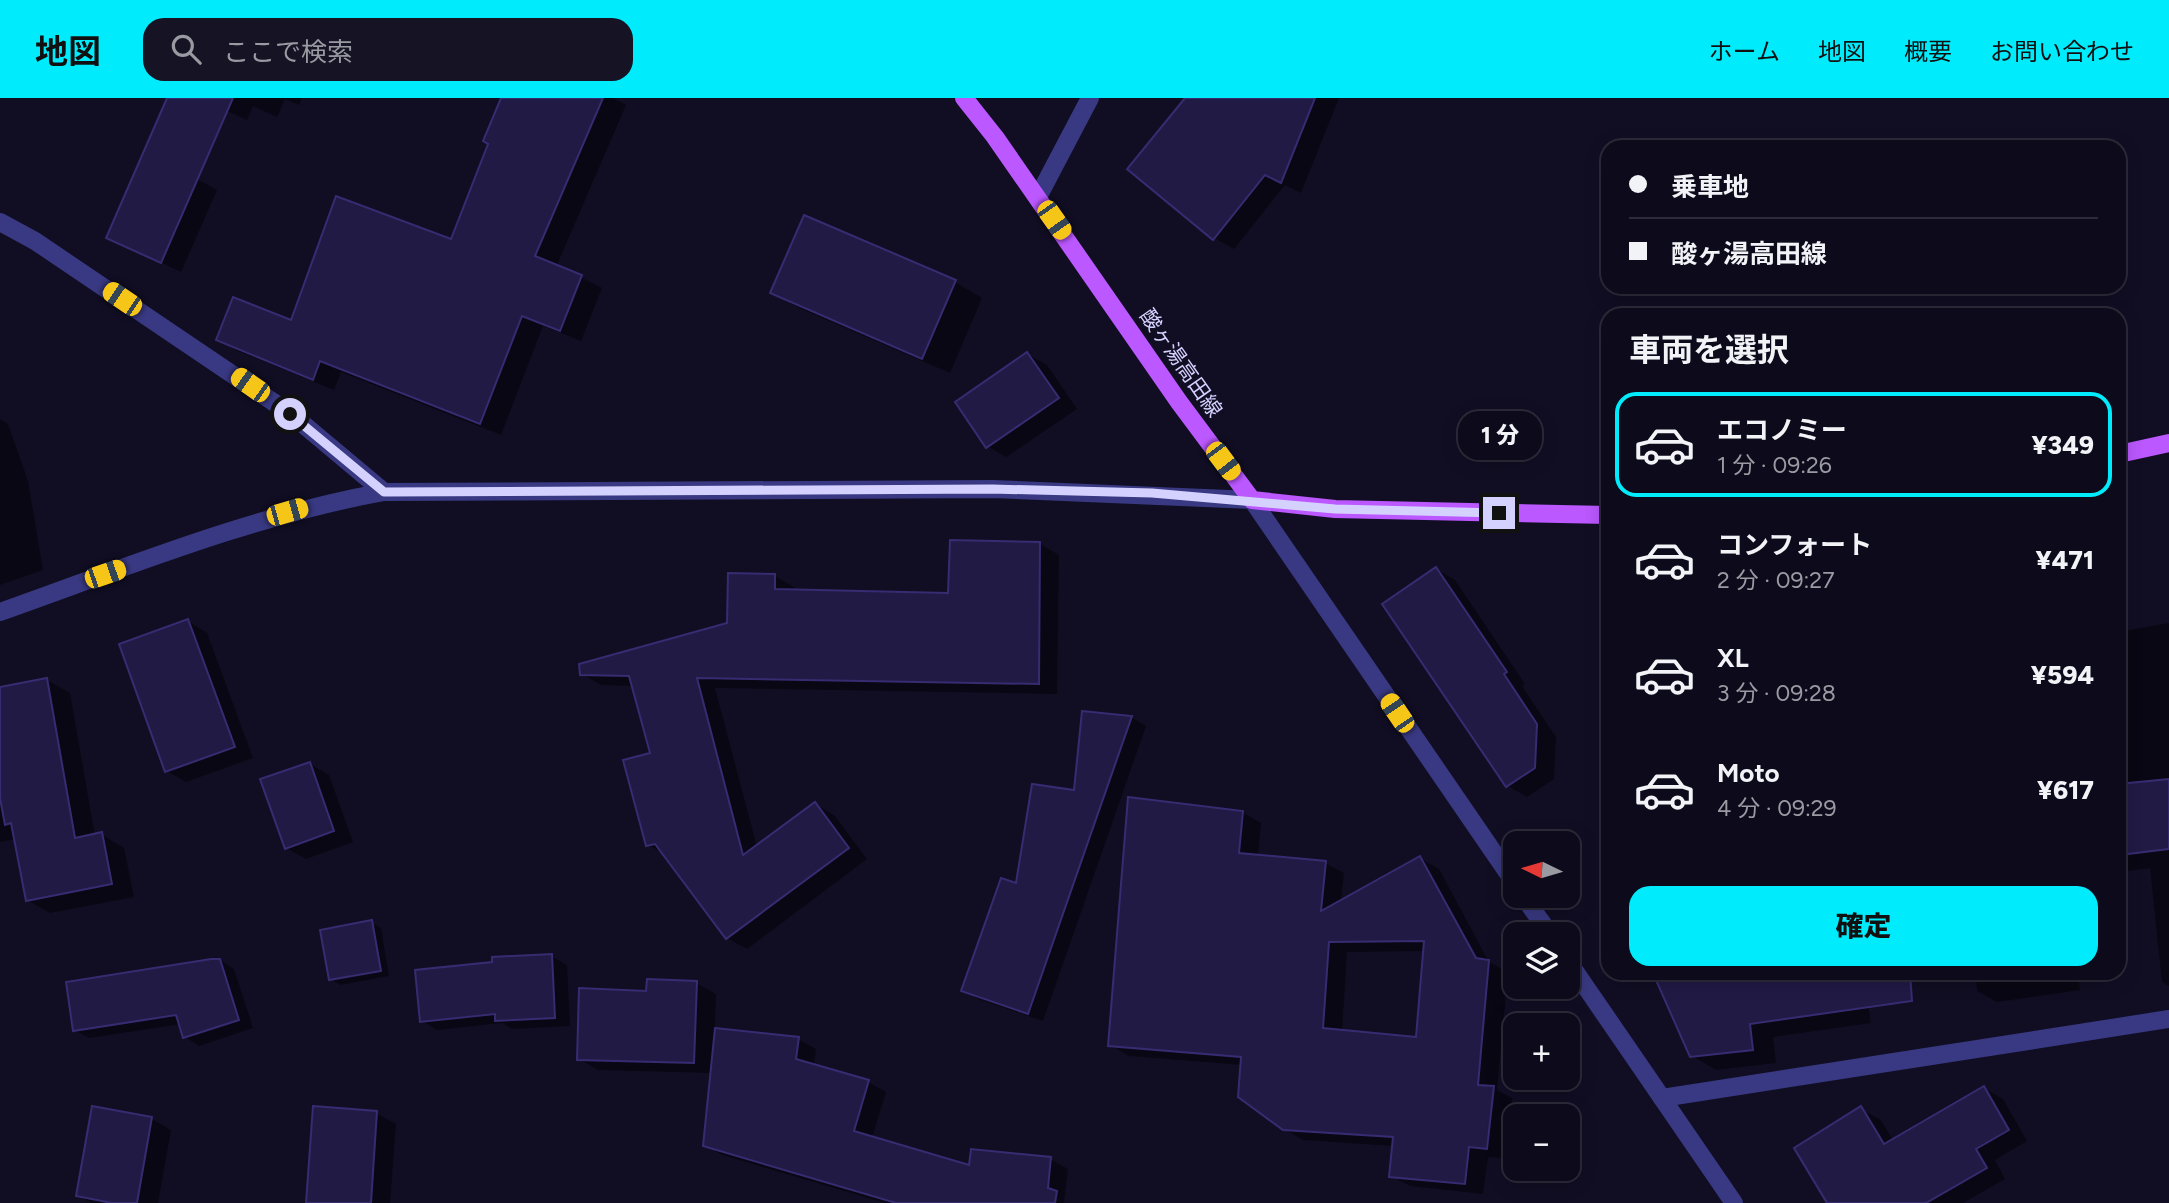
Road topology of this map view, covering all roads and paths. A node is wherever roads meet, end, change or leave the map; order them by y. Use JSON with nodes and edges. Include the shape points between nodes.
{"nodes":[{"id":1,"x":964,"y":98,"type":"edge"},
{"id":2,"x":1090,"y":98,"type":"edge"},
{"id":3,"x":1038,"y":197,"type":"junction"},
{"id":4,"x":0,"y":222,"type":"edge"},
{"id":5,"x":2169,"y":443,"type":"edge"},
{"id":6,"x":2126,"y":452,"type":"edge"},
{"id":7,"x":384,"y":492,"type":"junction"},
{"id":8,"x":1252,"y":500,"type":"junction"},
{"id":9,"x":1601,"y":515,"type":"edge"},
{"id":10,"x":0,"y":612,"type":"edge"},
{"id":11,"x":1503,"y":866,"type":"edge"},
{"id":12,"x":1580,"y":978,"type":"edge"},
{"id":13,"x":2169,"y":1019,"type":"edge"},
{"id":14,"x":1662,"y":1098,"type":"junction"},
{"id":15,"x":1734,"y":1203,"type":"edge"}],
"edges":[{"from":1,"to":3,"type":"main road","name":"酸ヶ湯高田線"},
{"from":2,"to":3,"type":"street"},
{"from":3,"to":8,"type":"main road","name":"酸ヶ湯高田線"},
{"from":4,"to":7,"type":"street","via":[[280,407]]},
{"from":5,"to":6,"type":"main road"},
{"from":7,"to":8,"type":"street","via":[[980,489]]},
{"from":7,"to":10,"type":"street","via":[[313,505],[236,527]]},
{"from":8,"to":9,"type":"main road","via":[[1335,509]]},
{"from":8,"to":11,"type":"street"},
{"from":12,"to":14,"type":"street"},
{"from":13,"to":14,"type":"street"},
{"from":14,"to":15,"type":"street"}]}
